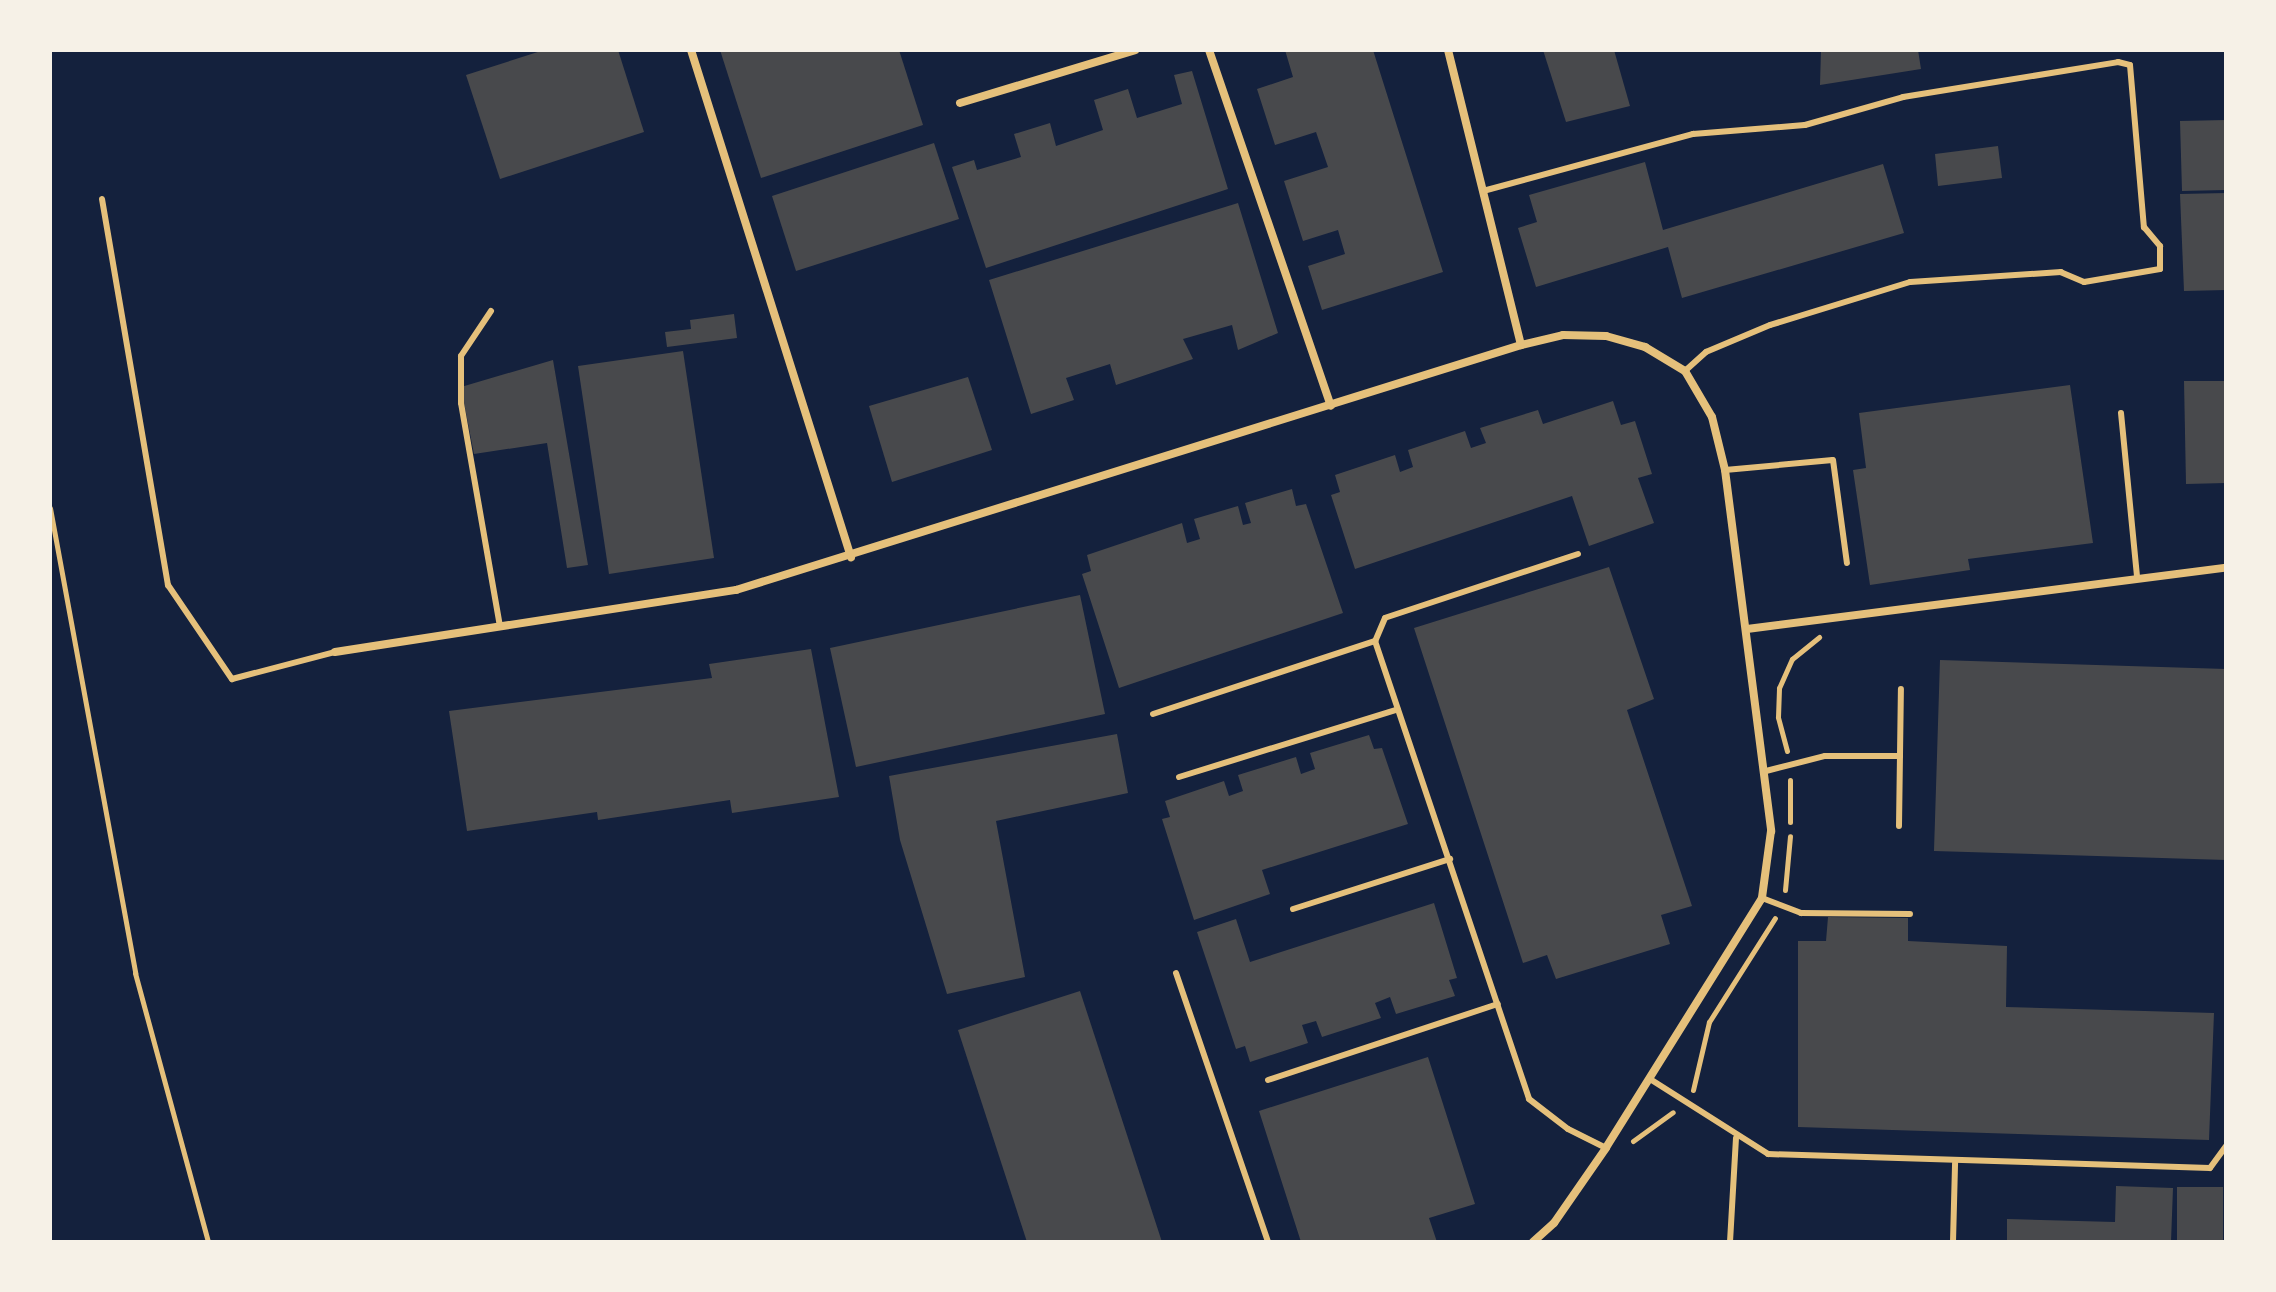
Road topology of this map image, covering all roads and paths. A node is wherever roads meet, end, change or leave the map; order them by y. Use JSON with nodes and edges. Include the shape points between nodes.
{"nodes":[{"id":1,"x":691,"y":50,"type":"edge"},
{"id":2,"x":1135,"y":50,"type":"edge"},
{"id":3,"x":1209,"y":50,"type":"edge"},
{"id":4,"x":1448,"y":50,"type":"edge"},
{"id":5,"x":960,"y":103,"type":"dead end"},
{"id":6,"x":1483,"y":191,"type":"junction"},
{"id":7,"x":102,"y":199,"type":"dead end"},
{"id":8,"x":491,"y":311,"type":"dead end"},
{"id":9,"x":1521,"y":345,"type":"junction"},
{"id":10,"x":1685,"y":371,"type":"junction"},
{"id":11,"x":1331,"y":406,"type":"junction"},
{"id":12,"x":2121,"y":413,"type":"dead end"},
{"id":13,"x":1725,"y":470,"type":"junction"},
{"id":14,"x":50,"y":508,"type":"edge"},
{"id":15,"x":1578,"y":554,"type":"dead end"},
{"id":16,"x":851,"y":557,"type":"junction"},
{"id":17,"x":1847,"y":563,"type":"dead end"},
{"id":18,"x":2226,"y":568,"type":"edge"},
{"id":19,"x":2137,"y":576,"type":"junction"},
{"id":20,"x":500,"y":626,"type":"junction"},
{"id":21,"x":1747,"y":629,"type":"junction"},
{"id":22,"x":1836,"y":634,"type":"dead end"},
{"id":23,"x":1375,"y":641,"type":"junction"},
{"id":24,"x":335,"y":652,"type":"joint"},
{"id":25,"x":1901,"y":689,"type":"dead end"},
{"id":26,"x":1398,"y":709,"type":"junction"},
{"id":27,"x":1153,"y":714,"type":"dead end"},
{"id":28,"x":1900,"y":756,"type":"junction"},
{"id":29,"x":1790,"y":765,"type":"junction"},
{"id":30,"x":1766,"y":771,"type":"junction"},
{"id":31,"x":1179,"y":777,"type":"dead end"},
{"id":32,"x":1899,"y":826,"type":"dead end"},
{"id":33,"x":1450,"y":859,"type":"junction"},
{"id":34,"x":1762,"y":898,"type":"junction"},
{"id":35,"x":1781,"y":906,"type":"junction"},
{"id":36,"x":1293,"y":909,"type":"dead end"},
{"id":37,"x":1910,"y":914,"type":"dead end"},
{"id":38,"x":1176,"y":973,"type":"dead end"},
{"id":39,"x":1498,"y":1004,"type":"junction"},
{"id":40,"x":1650,"y":1079,"type":"junction"},
{"id":41,"x":1268,"y":1080,"type":"dead end"},
{"id":42,"x":1686,"y":1104,"type":"junction"},
{"id":43,"x":1736,"y":1138,"type":"junction"},
{"id":44,"x":2226,"y":1146,"type":"edge"},
{"id":45,"x":1606,"y":1148,"type":"junction"},
{"id":46,"x":1624,"y":1154,"type":"dead end"},
{"id":47,"x":1955,"y":1163,"type":"junction"},
{"id":48,"x":208,"y":1242,"type":"edge"},
{"id":49,"x":1268,"y":1242,"type":"edge"},
{"id":50,"x":1533,"y":1242,"type":"edge"},
{"id":51,"x":1730,"y":1242,"type":"edge"},
{"id":52,"x":1953,"y":1242,"type":"edge"}],
"edges":[{"from":1,"to":16,"type":"street"},
{"from":2,"to":5,"type":"street"},
{"from":3,"to":11,"type":"street"},
{"from":4,"to":6,"type":"street"},
{"from":6,"to":9,"type":"street"},
{"from":6,"to":10,"type":"lane","via":[[1693,134],[1805,125],[1903,97],[2118,62],[2130,65],[2144,227],[2160,246],[2160,269],[2084,282],[2061,272],[1910,282],[1770,325],[1706,352]]},
{"from":7,"to":24,"type":"lane","via":[[168,585],[232,679]]},
{"from":8,"to":20,"type":"lane","via":[[461,356],[461,403]]},
{"from":9,"to":10,"type":"street","via":[[1563,335],[1606,336],[1645,347]]},
{"from":9,"to":11,"type":"street"},
{"from":10,"to":13,"type":"street","via":[[1712,417]]},
{"from":11,"to":16,"type":"street"},
{"from":12,"to":19,"type":"lane"},
{"from":13,"to":17,"type":"lane","via":[[1833,460]]},
{"from":13,"to":21,"type":"street"},
{"from":14,"to":48,"type":"path","via":[[135,973]]},
{"from":15,"to":23,"type":"lane","via":[[1385,618]]},
{"from":16,"to":20,"type":"street","via":[[736,590]]},
{"from":18,"to":19,"type":"street"},
{"from":19,"to":21,"type":"street"},
{"from":20,"to":24,"type":"street"},
{"from":21,"to":30,"type":"street"},
{"from":22,"to":29,"type":"path","via":[[1820,636],[1792,659],[1779,688],[1778,717]]},
{"from":23,"to":26,"type":"lane"},
{"from":23,"to":27,"type":"lane"},
{"from":25,"to":28,"type":"lane"},
{"from":26,"to":31,"type":"lane"},
{"from":26,"to":33,"type":"lane"},
{"from":28,"to":29,"type":"lane","via":[[1825,756]]},
{"from":28,"to":32,"type":"lane"},
{"from":29,"to":30,"type":"lane"},
{"from":29,"to":35,"type":"path","via":[[1790,864]]},
{"from":30,"to":34,"type":"street","via":[[1771,831]]},
{"from":33,"to":36,"type":"lane"},
{"from":33,"to":39,"type":"lane"},
{"from":34,"to":35,"type":"lane"},
{"from":34,"to":40,"type":"street"},
{"from":35,"to":37,"type":"lane","via":[[1801,913]]},
{"from":35,"to":42,"type":"path","via":[[1709,1022],[1699,1078]]},
{"from":38,"to":49,"type":"lane"},
{"from":39,"to":41,"type":"lane"},
{"from":39,"to":45,"type":"lane","via":[[1529,1099],[1568,1129]]},
{"from":40,"to":42,"type":"lane"},
{"from":40,"to":45,"type":"street"},
{"from":42,"to":43,"type":"lane"},
{"from":42,"to":46,"type":"path","via":[[1633,1141]]},
{"from":43,"to":47,"type":"lane","via":[[1768,1154]]},
{"from":43,"to":51,"type":"lane"},
{"from":44,"to":47,"type":"lane","via":[[2210,1168]]},
{"from":45,"to":50,"type":"street","via":[[1554,1223]]},
{"from":47,"to":52,"type":"lane"}]}
